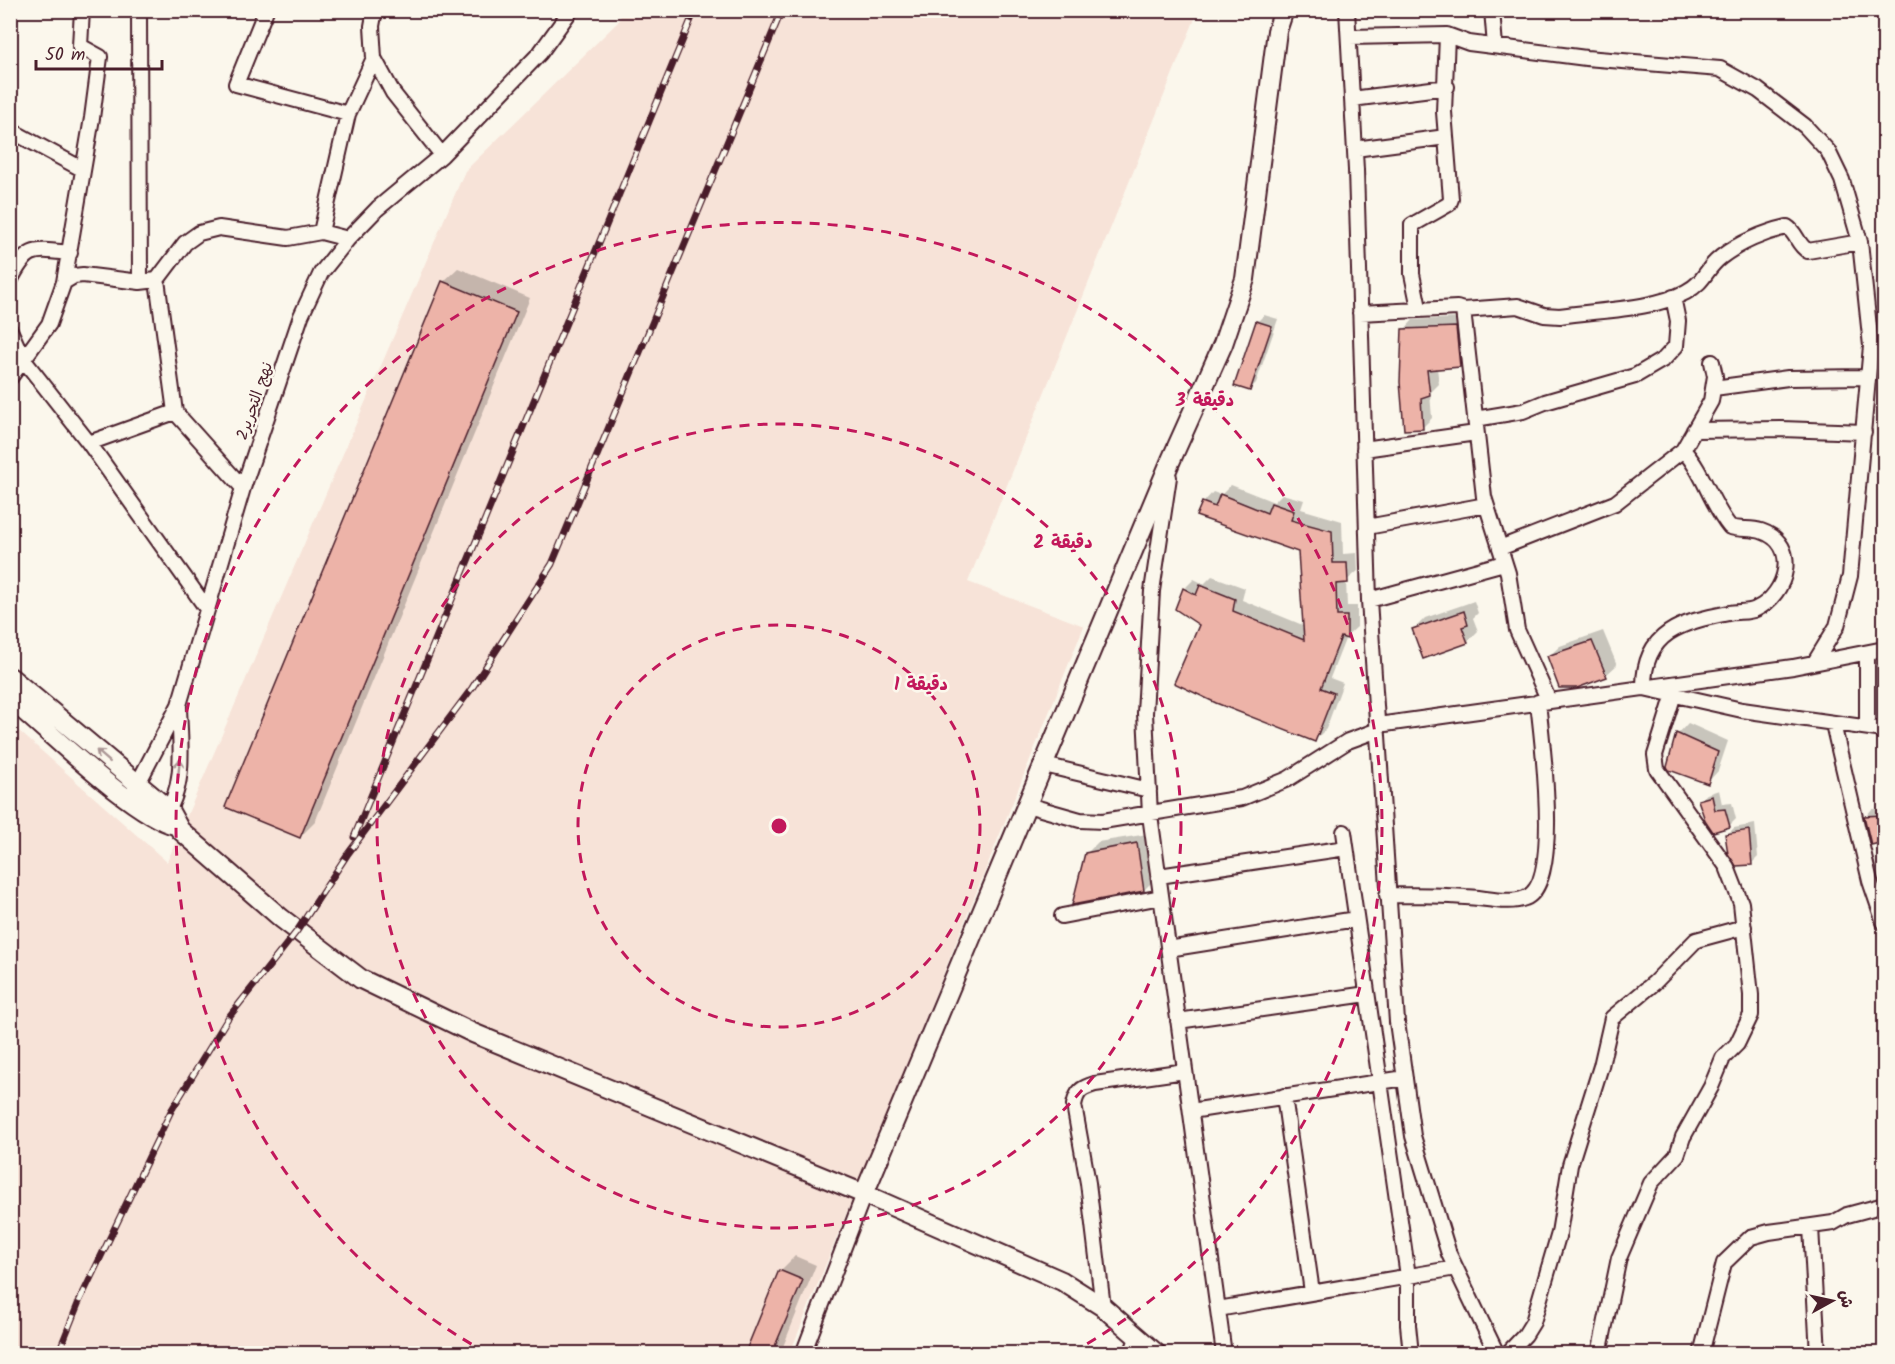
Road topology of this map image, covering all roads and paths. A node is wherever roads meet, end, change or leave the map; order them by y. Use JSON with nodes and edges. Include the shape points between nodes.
{"nodes":[{"id":1,"x":82,"y":10,"type":"edge"},
{"id":2,"x":139,"y":10,"type":"edge"},
{"id":3,"x":266,"y":10,"type":"edge"},
{"id":4,"x":375,"y":10,"type":"edge"},
{"id":5,"x":571,"y":10,"type":"edge"},
{"id":6,"x":1284,"y":10,"type":"edge"},
{"id":7,"x":1347,"y":10,"type":"edge"},
{"id":8,"x":1492,"y":10,"type":"edge"},
{"id":9,"x":1447,"y":35,"type":"junction"},
{"id":10,"x":1349,"y":37,"type":"junction"},
{"id":11,"x":1495,"y":46,"type":"junction"},
{"id":12,"x":374,"y":57,"type":"junction"},
{"id":13,"x":1447,"y":87,"type":"junction"},
{"id":14,"x":1352,"y":99,"type":"junction"},
{"id":15,"x":348,"y":114,"type":"junction"},
{"id":16,"x":10,"y":130,"type":"edge"},
{"id":17,"x":1446,"y":137,"type":"junction"},
{"id":18,"x":1355,"y":149,"type":"junction"},
{"id":19,"x":442,"y":155,"type":"junction"},
{"id":20,"x":82,"y":169,"type":"junction"},
{"id":21,"x":321,"y":232,"type":"junction"},
{"id":22,"x":348,"y":238,"type":"junction"},
{"id":23,"x":1860,"y":242,"type":"junction"},
{"id":24,"x":70,"y":253,"type":"junction"},
{"id":25,"x":157,"y":280,"type":"junction"},
{"id":26,"x":10,"y":281,"type":"edge"},
{"id":27,"x":64,"y":282,"type":"junction"},
{"id":28,"x":140,"y":282,"type":"junction"},
{"id":29,"x":1673,"y":297,"type":"junction"},
{"id":30,"x":1419,"y":308,"type":"junction"},
{"id":31,"x":1463,"y":310,"type":"junction"},
{"id":32,"x":1360,"y":313,"type":"junction"},
{"id":33,"x":10,"y":330,"type":"edge"},
{"id":34,"x":1878,"y":346,"type":"edge"},
{"id":35,"x":23,"y":359,"type":"junction"},
{"id":36,"x":1712,"y":362,"type":"dead end"},
{"id":37,"x":1867,"y":377,"type":"junction"},
{"id":38,"x":10,"y":378,"type":"edge"},
{"id":39,"x":1714,"y":387,"type":"junction"},
{"id":40,"x":175,"y":412,"type":"junction"},
{"id":41,"x":1475,"y":426,"type":"junction"},
{"id":42,"x":1694,"y":430,"type":"junction"},
{"id":43,"x":1863,"y":432,"type":"junction"},
{"id":44,"x":89,"y":443,"type":"junction"},
{"id":45,"x":1364,"y":450,"type":"junction"},
{"id":46,"x":1683,"y":450,"type":"junction"},
{"id":47,"x":1171,"y":460,"type":"junction"},
{"id":48,"x":243,"y":488,"type":"junction"},
{"id":49,"x":1486,"y":505,"type":"junction"},
{"id":50,"x":1367,"y":527,"type":"junction"},
{"id":51,"x":1500,"y":548,"type":"junction"},
{"id":52,"x":1504,"y":563,"type":"junction"},
{"id":53,"x":1369,"y":600,"type":"junction"},
{"id":54,"x":207,"y":609,"type":"junction"},
{"id":55,"x":1884,"y":649,"type":"edge"},
{"id":56,"x":1867,"y":652,"type":"junction"},
{"id":57,"x":1815,"y":662,"type":"junction"},
{"id":58,"x":10,"y":677,"type":"edge"},
{"id":59,"x":1644,"y":688,"type":"junction"},
{"id":60,"x":1674,"y":694,"type":"junction"},
{"id":61,"x":10,"y":699,"type":"edge"},
{"id":62,"x":1543,"y":701,"type":"junction"},
{"id":63,"x":179,"y":705,"type":"junction"},
{"id":64,"x":36,"y":709,"type":"junction"},
{"id":65,"x":1833,"y":724,"type":"junction"},
{"id":66,"x":1378,"y":727,"type":"junction"},
{"id":67,"x":1868,"y":727,"type":"junction"},
{"id":68,"x":1884,"y":730,"type":"edge"},
{"id":69,"x":1044,"y":765,"type":"junction"},
{"id":70,"x":1149,"y":790,"type":"junction"},
{"id":71,"x":133,"y":793,"type":"junction"},
{"id":72,"x":1027,"y":805,"type":"junction"},
{"id":73,"x":1150,"y":815,"type":"junction"},
{"id":74,"x":171,"y":822,"type":"junction"},
{"id":75,"x":1344,"y":832,"type":"dead end"},
{"id":76,"x":1346,"y":848,"type":"junction"},
{"id":77,"x":1159,"y":876,"type":"junction"},
{"id":78,"x":1387,"y":895,"type":"junction"},
{"id":79,"x":1161,"y":897,"type":"junction"},
{"id":80,"x":1062,"y":916,"type":"dead end"},
{"id":81,"x":1356,"y":919,"type":"junction"},
{"id":82,"x":1884,"y":922,"type":"edge"},
{"id":83,"x":1744,"y":927,"type":"junction"},
{"id":84,"x":1168,"y":949,"type":"junction"},
{"id":85,"x":1367,"y":994,"type":"junction"},
{"id":86,"x":1178,"y":1021,"type":"junction"},
{"id":87,"x":1185,"y":1071,"type":"junction"},
{"id":88,"x":1405,"y":1078,"type":"junction"},
{"id":89,"x":1379,"y":1081,"type":"junction"},
{"id":90,"x":1284,"y":1096,"type":"junction"},
{"id":91,"x":1191,"y":1111,"type":"junction"},
{"id":92,"x":864,"y":1194,"type":"junction"},
{"id":93,"x":1884,"y":1205,"type":"edge"},
{"id":94,"x":1811,"y":1227,"type":"junction"},
{"id":95,"x":1456,"y":1268,"type":"junction"},
{"id":96,"x":1408,"y":1276,"type":"junction"},
{"id":97,"x":1312,"y":1292,"type":"junction"},
{"id":98,"x":1103,"y":1307,"type":"junction"},
{"id":99,"x":1218,"y":1309,"type":"junction"},
{"id":100,"x":1138,"y":1336,"type":"junction"},
{"id":101,"x":803,"y":1353,"type":"edge"},
{"id":102,"x":1131,"y":1353,"type":"edge"},
{"id":103,"x":1157,"y":1353,"type":"edge"},
{"id":104,"x":1224,"y":1353,"type":"edge"},
{"id":105,"x":1411,"y":1353,"type":"edge"},
{"id":106,"x":1497,"y":1353,"type":"edge"},
{"id":107,"x":1507,"y":1353,"type":"edge"},
{"id":108,"x":1599,"y":1353,"type":"edge"},
{"id":109,"x":1701,"y":1353,"type":"edge"},
{"id":110,"x":1818,"y":1353,"type":"edge"}],
"edges":[{"from":1,"to":20,"type":"street","via":[[81,47],[100,57]]},
{"from":2,"to":28,"type":"street"},
{"from":3,"to":15,"type":"street","via":[[236,84]]},
{"from":4,"to":12,"type":"street"},
{"from":5,"to":19,"type":"street","name":"نهج التحرير2","via":[[540,53]]},
{"from":6,"to":47,"type":"main road","via":[[1277,31],[1245,279],[1223,344]]},
{"from":7,"to":10,"type":"street"},
{"from":8,"to":11,"type":"street"},
{"from":9,"to":10,"type":"street"},
{"from":9,"to":11,"type":"street"},
{"from":9,"to":13,"type":"street"},
{"from":10,"to":14,"type":"street"},
{"from":11,"to":23,"type":"street","via":[[1720,69],[1758,90],[1805,126],[1828,150],[1842,180]]},
{"from":12,"to":15,"type":"street"},
{"from":12,"to":19,"type":"street","via":[[393,93]]},
{"from":13,"to":14,"type":"street"},
{"from":13,"to":17,"type":"street"},
{"from":14,"to":18,"type":"street"},
{"from":15,"to":21,"type":"street"},
{"from":16,"to":20,"type":"street"},
{"from":17,"to":18,"type":"street"},
{"from":17,"to":30,"type":"street","via":[[1449,204],[1412,225],[1412,274]]},
{"from":18,"to":32,"type":"street"},
{"from":19,"to":22,"type":"street","name":"نهج التحرير2"},
{"from":20,"to":24,"type":"street"},
{"from":21,"to":22,"type":"street"},
{"from":21,"to":25,"type":"street","via":[[288,238],[219,228],[199,233],[185,243]]},
{"from":22,"to":48,"type":"street","name":"نهج التحرير2","via":[[321,273],[301,315]]},
{"from":23,"to":29,"type":"street","via":[[1808,251],[1793,231],[1787,227],[1776,229],[1721,257],[1701,283]]},
{"from":23,"to":34,"type":"street"},
{"from":24,"to":26,"type":"street","via":[[28,254]]},
{"from":24,"to":27,"type":"street"},
{"from":25,"to":28,"type":"street"},
{"from":25,"to":40,"type":"street"},
{"from":27,"to":28,"type":"street","via":[[84,274]]},
{"from":27,"to":35,"type":"street","via":[[49,324]]},
{"from":29,"to":31,"type":"street","via":[[1560,316],[1518,306]]},
{"from":29,"to":41,"type":"street","via":[[1678,321],[1676,346],[1664,359],[1635,376]]},
{"from":30,"to":31,"type":"street"},
{"from":30,"to":32,"type":"street"},
{"from":31,"to":41,"type":"street"},
{"from":32,"to":45,"type":"street"},
{"from":33,"to":35,"type":"street"},
{"from":34,"to":37,"type":"street"},
{"from":35,"to":38,"type":"street"},
{"from":35,"to":44,"type":"street"},
{"from":36,"to":39,"type":"street"},
{"from":37,"to":39,"type":"street","via":[[1788,378]]},
{"from":37,"to":43,"type":"street"},
{"from":39,"to":42,"type":"street","via":[[1711,401]]},
{"from":40,"to":44,"type":"street"},
{"from":40,"to":48,"type":"street"},
{"from":41,"to":45,"type":"street"},
{"from":41,"to":49,"type":"street"},
{"from":42,"to":43,"type":"street"},
{"from":42,"to":46,"type":"street"},
{"from":43,"to":57,"type":"street","via":[[1845,604],[1827,648]]},
{"from":44,"to":54,"type":"street"},
{"from":45,"to":50,"type":"street"},
{"from":46,"to":51,"type":"street","via":[[1615,503]]},
{"from":46,"to":59,"type":"street","via":[[1696,463],[1712,500],[1730,527],[1761,531],[1776,541],[1787,559],[1786,576],[1777,592],[1757,609],[1708,616],[1671,628],[1659,640],[1647,664]]},
{"from":47,"to":69,"type":"main road"},
{"from":47,"to":70,"type":"street","via":[[1152,591],[1145,713]]},
{"from":48,"to":54,"type":"street","name":"نهج التحرير2"},
{"from":49,"to":50,"type":"street"},
{"from":49,"to":51,"type":"street"},
{"from":50,"to":53,"type":"street"},
{"from":51,"to":52,"type":"street"},
{"from":52,"to":53,"type":"street"},
{"from":52,"to":62,"type":"street","via":[[1517,630]]},
{"from":53,"to":66,"type":"street"},
{"from":54,"to":63,"type":"street","name":"نهج التحرير2"},
{"from":55,"to":56,"type":"street"},
{"from":56,"to":57,"type":"street"},
{"from":56,"to":67,"type":"street"},
{"from":57,"to":59,"type":"street"},
{"from":58,"to":64,"type":"main road"},
{"from":59,"to":60,"type":"street"},
{"from":59,"to":62,"type":"street"},
{"from":60,"to":65,"type":"street","via":[[1742,710]]},
{"from":60,"to":83,"type":"street","via":[[1655,755],[1657,769],[1727,867],[1741,903]]},
{"from":61,"to":64,"type":"main road"},
{"from":62,"to":66,"type":"street"},
{"from":62,"to":78,"type":"street","via":[[1548,838],[1542,874],[1529,897],[1499,900]]},
{"from":63,"to":71,"type":"street","name":"نهج التحرير2"},
{"from":74,"to":63,"type":"street","name":"نهج التحرير2","one_way":true,"via":[[180,770]]},
{"from":64,"to":71,"type":"main road"},
{"from":65,"to":67,"type":"street"},
{"from":65,"to":82,"type":"street","via":[[1870,881]]},
{"from":66,"to":73,"type":"street","via":[[1264,790],[1242,798]]},
{"from":66,"to":78,"type":"street"},
{"from":67,"to":68,"type":"street"},
{"from":69,"to":70,"type":"street"},
{"from":69,"to":72,"type":"main road"},
{"from":70,"to":73,"type":"street"},
{"from":71,"to":74,"type":"main road"},
{"from":72,"to":73,"type":"street","via":[[1080,820]]},
{"from":72,"to":92,"type":"main road"},
{"from":73,"to":77,"type":"street"},
{"from":74,"to":92,"type":"main road","via":[[281,918],[361,979],[428,1012]]},
{"from":75,"to":76,"type":"street"},
{"from":76,"to":77,"type":"street"},
{"from":76,"to":81,"type":"street"},
{"from":77,"to":79,"type":"street"},
{"from":78,"to":88,"type":"street"},
{"from":79,"to":80,"type":"street"},
{"from":79,"to":84,"type":"street"},
{"from":81,"to":84,"type":"street"},
{"from":81,"to":85,"type":"street"},
{"from":83,"to":107,"type":"street","via":[[1696,940],[1612,1018],[1570,1165],[1559,1233],[1535,1315],[1526,1335]]},
{"from":83,"to":108,"type":"street","via":[[1751,1015],[1737,1044],[1723,1058],[1677,1155],[1651,1183],[1619,1258]]},
{"from":84,"to":86,"type":"street"},
{"from":85,"to":86,"type":"street"},
{"from":85,"to":89,"type":"street"},
{"from":86,"to":87,"type":"street"},
{"from":87,"to":91,"type":"street"},
{"from":87,"to":98,"type":"street","via":[[1095,1084],[1081,1088],[1076,1095],[1074,1105]]},
{"from":88,"to":89,"type":"street"},
{"from":88,"to":95,"type":"street","via":[[1413,1136]]},
{"from":89,"to":90,"type":"street"},
{"from":89,"to":96,"type":"street"},
{"from":90,"to":91,"type":"street"},
{"from":90,"to":97,"type":"street"},
{"from":91,"to":99,"type":"street"},
{"from":92,"to":98,"type":"main road","via":[[1062,1281]]},
{"from":92,"to":101,"type":"street"},
{"from":93,"to":94,"type":"street"},
{"from":94,"to":109,"type":"street","via":[[1751,1237],[1724,1263]]},
{"from":94,"to":110,"type":"street"},
{"from":95,"to":96,"type":"street"},
{"from":95,"to":106,"type":"street"},
{"from":96,"to":97,"type":"street"},
{"from":96,"to":105,"type":"street"},
{"from":97,"to":99,"type":"street"},
{"from":98,"to":100,"type":"main road"},
{"from":99,"to":104,"type":"street"},
{"from":100,"to":102,"type":"street"},
{"from":100,"to":103,"type":"main road"}]}
